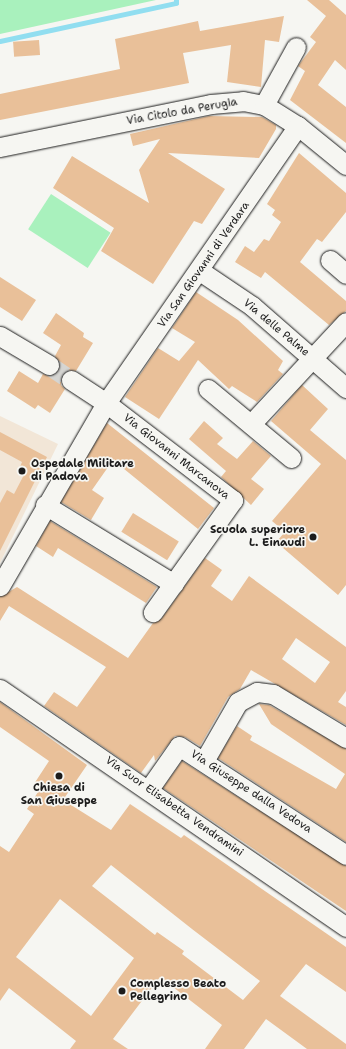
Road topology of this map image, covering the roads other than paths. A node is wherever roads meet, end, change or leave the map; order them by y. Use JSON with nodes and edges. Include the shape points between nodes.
{"nodes":[{"id":1,"x":296,"y":47,"type":"dead end"},
{"id":2,"x":264,"y":106,"type":"junction"},
{"id":3,"x":298,"y":126,"type":"junction"},
{"id":4,"x":0,"y":147,"type":"edge"},
{"id":5,"x":346,"y":165,"type":"edge"},
{"id":6,"x":330,"y":260,"type":"dead end"},
{"id":7,"x":200,"y":271,"type":"junction"},
{"id":8,"x":346,"y":274,"type":"edge"},
{"id":9,"x":346,"y":322,"type":"edge"},
{"id":10,"x":0,"y":336,"type":"edge"},
{"id":11,"x":312,"y":358,"type":"junction"},
{"id":12,"x":49,"y":365,"type":"tunnel mouth"},
{"id":13,"x":71,"y":380,"type":"tunnel mouth"},
{"id":14,"x":346,"y":388,"type":"edge"},
{"id":15,"x":208,"y":389,"type":"dead end"},
{"id":16,"x":106,"y":403,"type":"junction"},
{"id":17,"x":251,"y":424,"type":"junction"},
{"id":18,"x":291,"y":458,"type":"dead end"},
{"id":19,"x":45,"y":505,"type":"junction"},
{"id":20,"x":174,"y":584,"type":"junction"},
{"id":21,"x":0,"y":586,"type":"edge"},
{"id":22,"x":152,"y":612,"type":"dead end"},
{"id":23,"x":0,"y":689,"type":"edge"},
{"id":24,"x":346,"y":738,"type":"edge"},
{"id":25,"x":204,"y":761,"type":"junction"},
{"id":26,"x":149,"y":789,"type":"junction"},
{"id":27,"x":346,"y":855,"type":"edge"},
{"id":28,"x":346,"y":927,"type":"edge"}],
"edges":[{"from":1,"to":2,"type":"street"},
{"from":2,"to":3,"type":"street","name":"Via Citolo da Perugia"},
{"from":2,"to":4,"type":"street","name":"Via Citolo da Perugia","via":[[243,101],[211,104]]},
{"from":3,"to":5,"type":"street","name":"Via Citolo da Perugia"},
{"from":3,"to":7,"type":"street","name":"Via San Giovanni di Verdara"},
{"from":6,"to":8,"type":"street"},
{"from":7,"to":11,"type":"street","name":"Via delle Palme","via":[[252,306]]},
{"from":7,"to":16,"type":"street","name":"Via San Giovanni di Verdara"},
{"from":9,"to":11,"type":"street","name":"Via delle Palme"},
{"from":10,"to":12,"type":"street"},
{"from":11,"to":14,"type":"street","name":"Via delle Palme"},
{"from":11,"to":17,"type":"street","name":"Via delle Palme"},
{"from":13,"to":16,"type":"street"},
{"from":15,"to":17,"type":"street"},
{"from":16,"to":19,"type":"street","name":"Via San Giovanni di Verdara"},
{"from":16,"to":20,"type":"street","name":"Via Giovanni Marcanova","via":[[233,500]]},
{"from":17,"to":18,"type":"street"},
{"from":19,"to":20,"type":"street"},
{"from":19,"to":21,"type":"street"},
{"from":20,"to":22,"type":"street","name":"Via Giovanni Marcanova"},
{"from":23,"to":26,"type":"street","name":"Via Suor Elisabetta Vendramini"},
{"from":24,"to":25,"type":"street","via":[[273,694],[250,694],[238,702]]},
{"from":25,"to":26,"type":"street","name":"Via Giuseppe dalla Vedova","via":[[180,746]]},
{"from":25,"to":27,"type":"street","name":"Via Giuseppe dalla Vedova"},
{"from":26,"to":28,"type":"street","name":"Via Suor Elisabetta Vendramini"}]}
